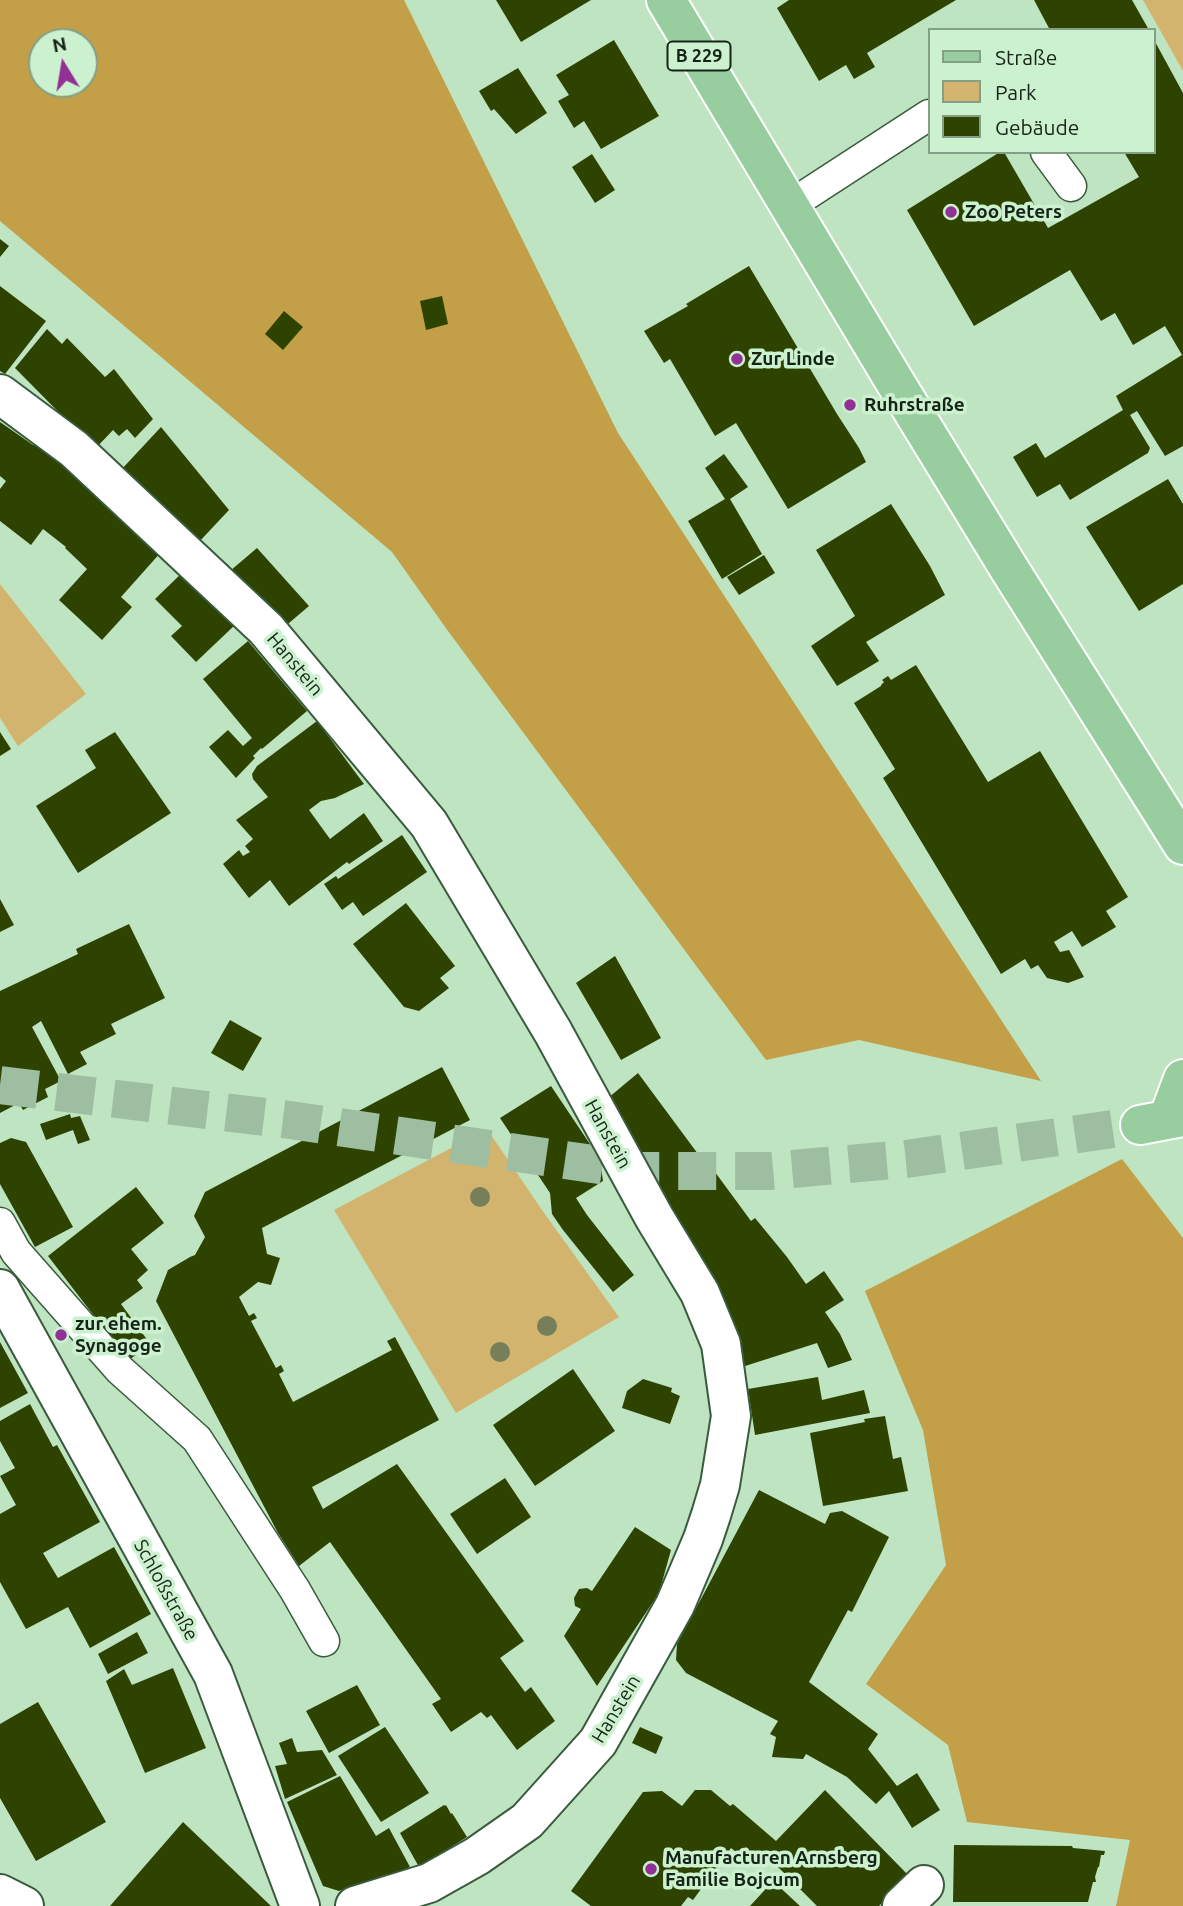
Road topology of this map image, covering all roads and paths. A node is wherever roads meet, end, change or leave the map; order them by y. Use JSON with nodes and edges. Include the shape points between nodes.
{"nodes":[{"id":1,"x":666,"y":0,"type":"edge"},
{"id":2,"x":928,"y":116,"type":"edge"},
{"id":3,"x":1047,"y":154,"type":"edge"},
{"id":4,"x":1071,"y":186,"type":"dead end"},
{"id":5,"x":789,"y":206,"type":"junction"},
{"id":6,"x":0,"y":394,"type":"edge"},
{"id":7,"x":1183,"y":845,"type":"edge"},
{"id":8,"x":1183,"y":1079,"type":"edge"},
{"id":9,"x":1164,"y":1120,"type":"edge"},
{"id":10,"x":0,"y":1223,"type":"edge"},
{"id":11,"x":0,"y":1289,"type":"edge"},
{"id":12,"x":324,"y":1641,"type":"dead end"},
{"id":13,"x":0,"y":1894,"type":"edge"},
{"id":14,"x":24,"y":1906,"type":"edge"},
{"id":15,"x":300,"y":1906,"type":"edge"},
{"id":16,"x":355,"y":1906,"type":"edge"}],
"edges":[{"from":1,"to":5,"type":"main road","number":"B 229"},
{"from":2,"to":5,"type":"lane"},
{"from":3,"to":4,"type":"lane"},
{"from":5,"to":7,"type":"main road","number":"B 229"},
{"from":6,"to":16,"type":"street","name":"Hanstein","via":[[74,449],[265,629],[429,824],[700,1293],[721,1344],[731,1416],[711,1515],[675,1605],[598,1742],[527,1821],[477,1856],[429,1883]]},
{"from":8,"to":9,"type":"main road"},
{"from":10,"to":12,"type":"lane","via":[[16,1252],[120,1370],[197,1439]]},
{"from":11,"to":15,"type":"street","name":"Schloßstraße","via":[[213,1674]]},
{"from":13,"to":14,"type":"street"}]}
